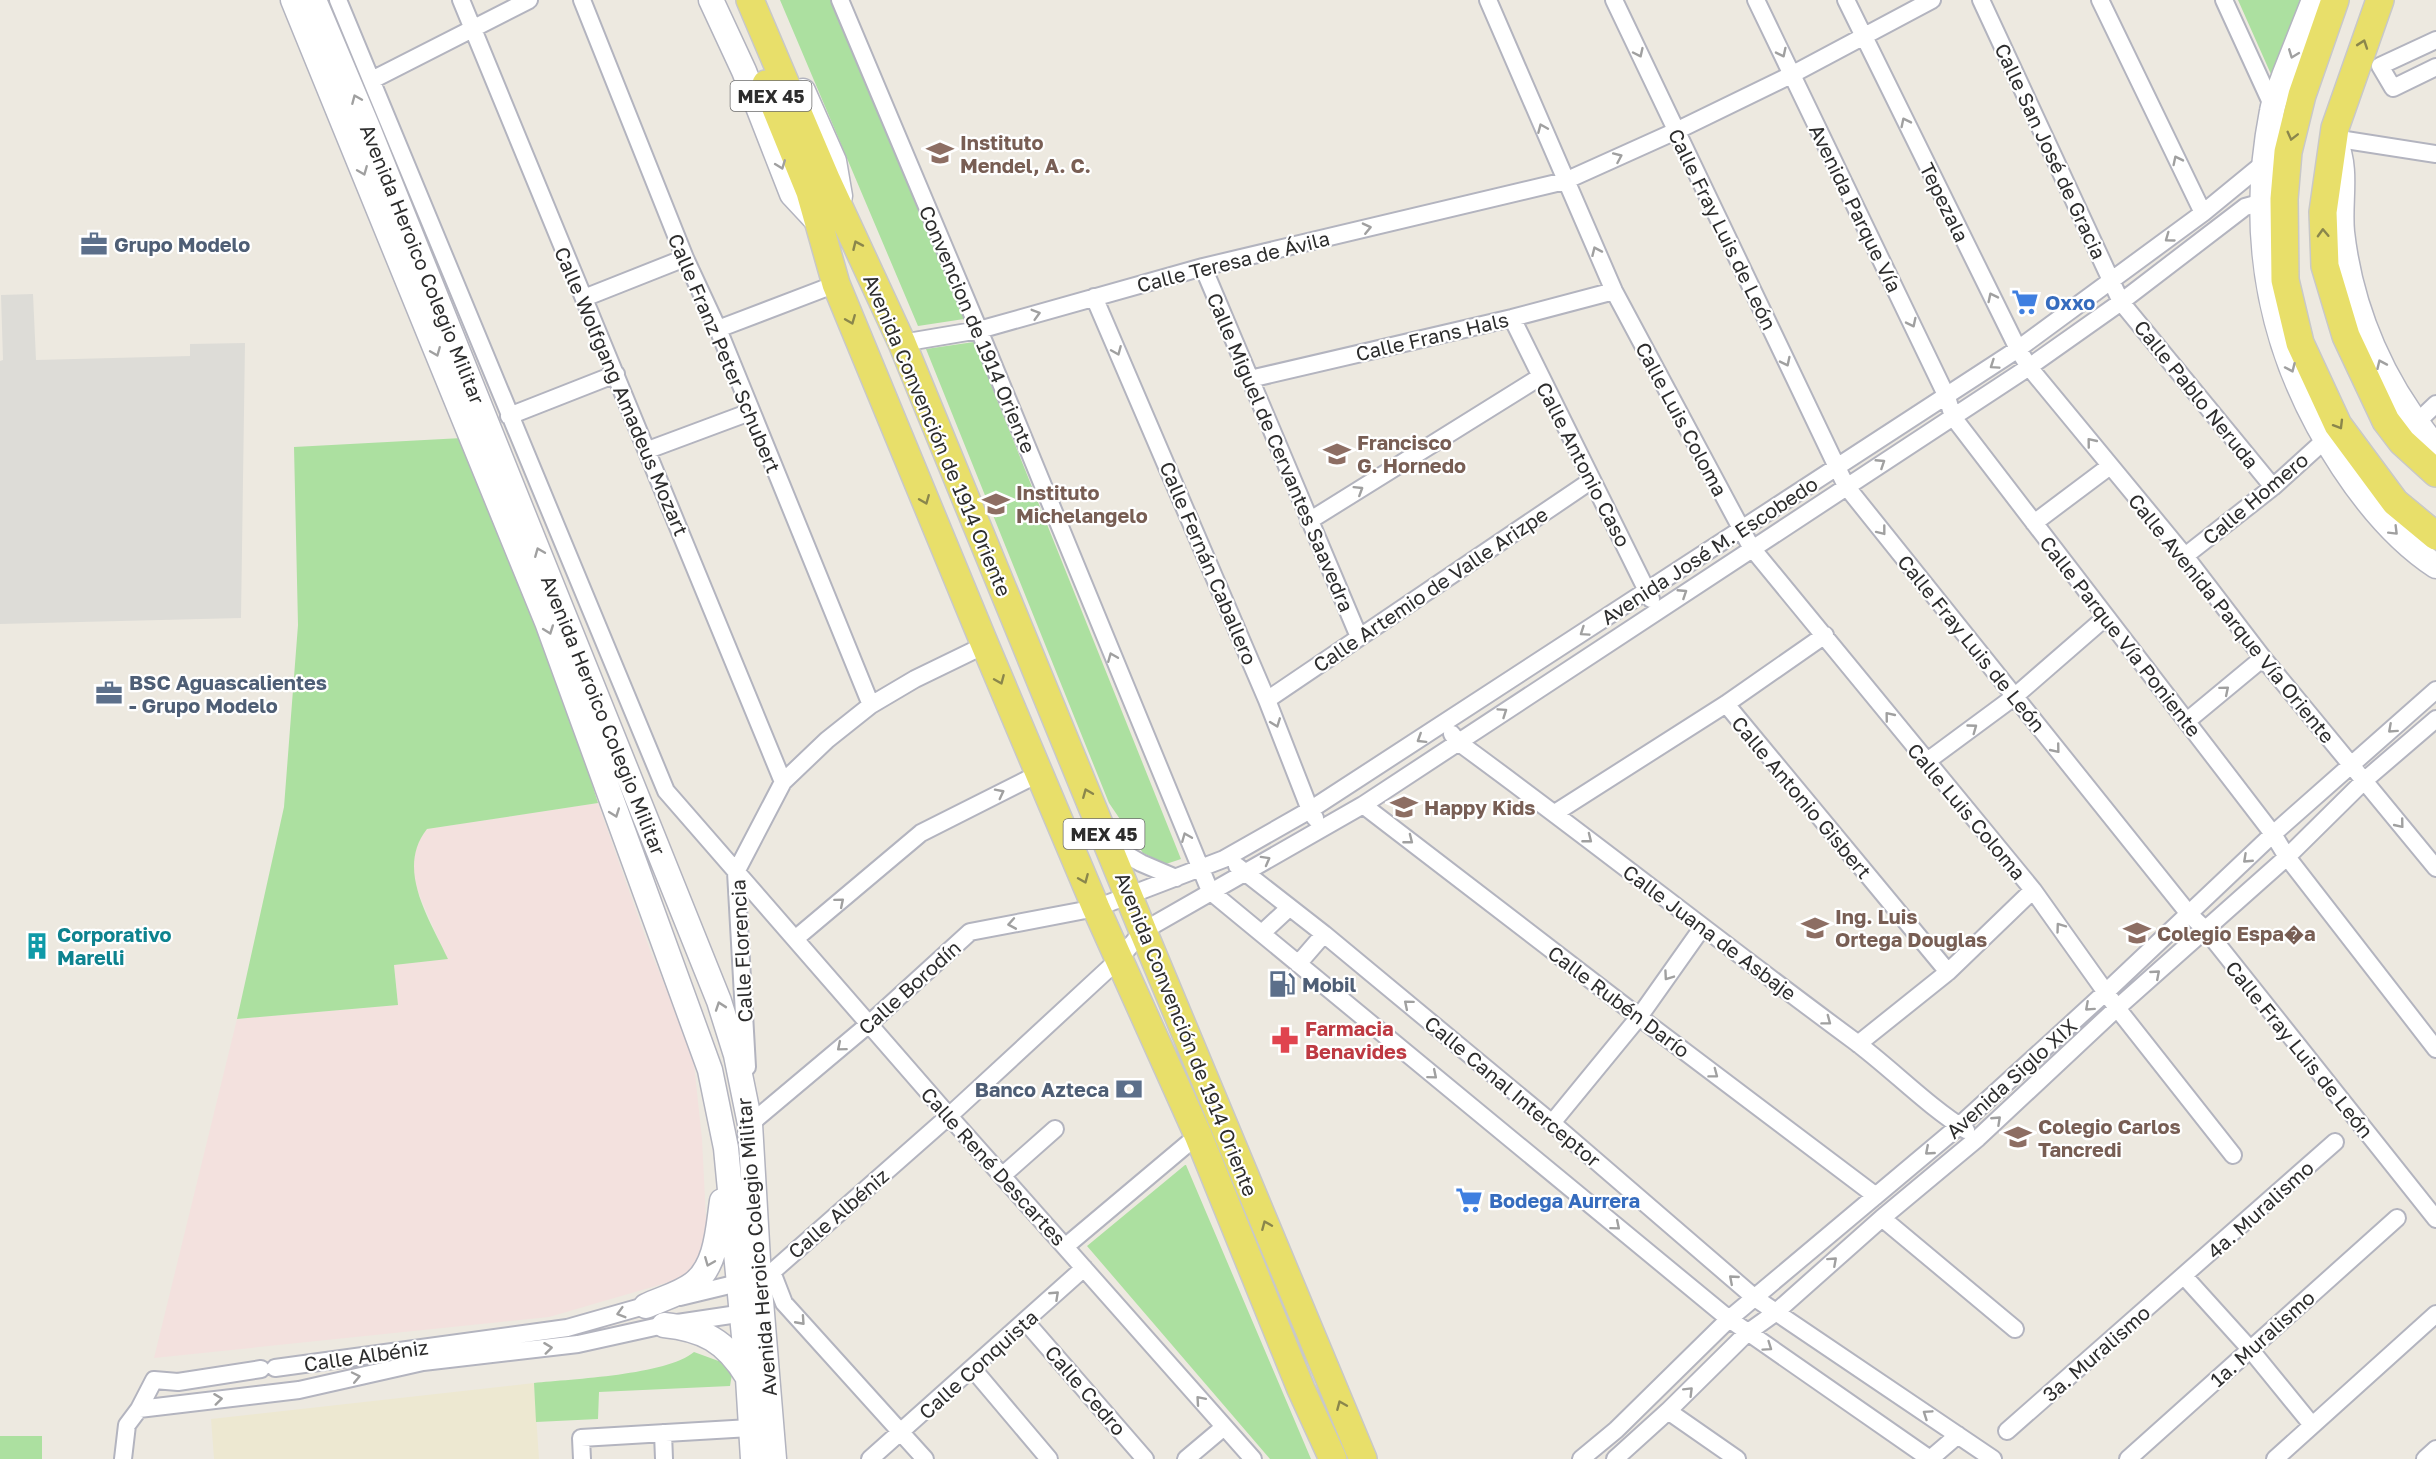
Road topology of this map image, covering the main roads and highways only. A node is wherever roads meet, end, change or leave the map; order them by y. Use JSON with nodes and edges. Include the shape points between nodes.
{"nodes":[{"id":1,"x":731,"y":0,"type":"edge"},
{"id":2,"x":750,"y":0,"type":"edge"},
{"id":3,"x":2335,"y":0,"type":"edge"},
{"id":4,"x":2380,"y":0,"type":"edge"},
{"id":5,"x":819,"y":187,"type":"junction"},
{"id":6,"x":2265,"y":264,"type":"road end"},
{"id":7,"x":2325,"y":266,"type":"junction"},
{"id":8,"x":2357,"y":302,"type":"road end"},
{"id":9,"x":2292,"y":312,"type":"junction"},
{"id":10,"x":2280,"y":338,"type":"road end"},
{"id":11,"x":2386,"y":421,"type":"junction"},
{"id":12,"x":2436,"y":457,"type":"edge"},
{"id":13,"x":2436,"y":473,"type":"edge"},
{"id":14,"x":2404,"y":510,"type":"junction"},
{"id":15,"x":2436,"y":536,"type":"edge"},
{"id":16,"x":2436,"y":555,"type":"edge"},
{"id":17,"x":1334,"y":1459,"type":"edge"},
{"id":18,"x":1364,"y":1459,"type":"edge"}],
"edges":[{"from":1,"to":5,"type":"main road","name":"Avenida Convención de 1914 Oriente","number":"MEX 45"},
{"from":2,"to":5,"type":"main road","name":"Avenida Convención de 1914 Oriente","number":"MEX 45"},
{"from":3,"to":9,"type":"main road","one_way":true,"via":[[2302,94],[2288,152],[2285,280]]},
{"from":7,"to":4,"type":"main road","one_way":true,"via":[[2323,212],[2333,138]]},
{"from":5,"to":17,"type":"main road","name":"Avenida Convención de 1914 Oriente","number":"MEX 45","one_way":true,"via":[[820,224],[836,284],[1096,908],[1198,1135],[1300,1389]]},
{"from":18,"to":5,"type":"main road","name":"Avenida Convención de 1914 Oriente","number":"MEX 45","one_way":true,"via":[[902,343],[842,211]]},
{"from":6,"to":9,"type":"main road"},
{"from":7,"to":8,"type":"main road"},
{"from":7,"to":11,"type":"main road","via":[[2346,336]]},
{"from":9,"to":10,"type":"main road"},
{"from":9,"to":14,"type":"main road","one_way":true,"via":[[2300,343],[2338,425]]},
{"from":11,"to":12,"type":"main road"},
{"from":11,"to":13,"type":"main road","via":[[2409,433]]},
{"from":14,"to":15,"type":"main road"},
{"from":14,"to":16,"type":"main road"}]}
